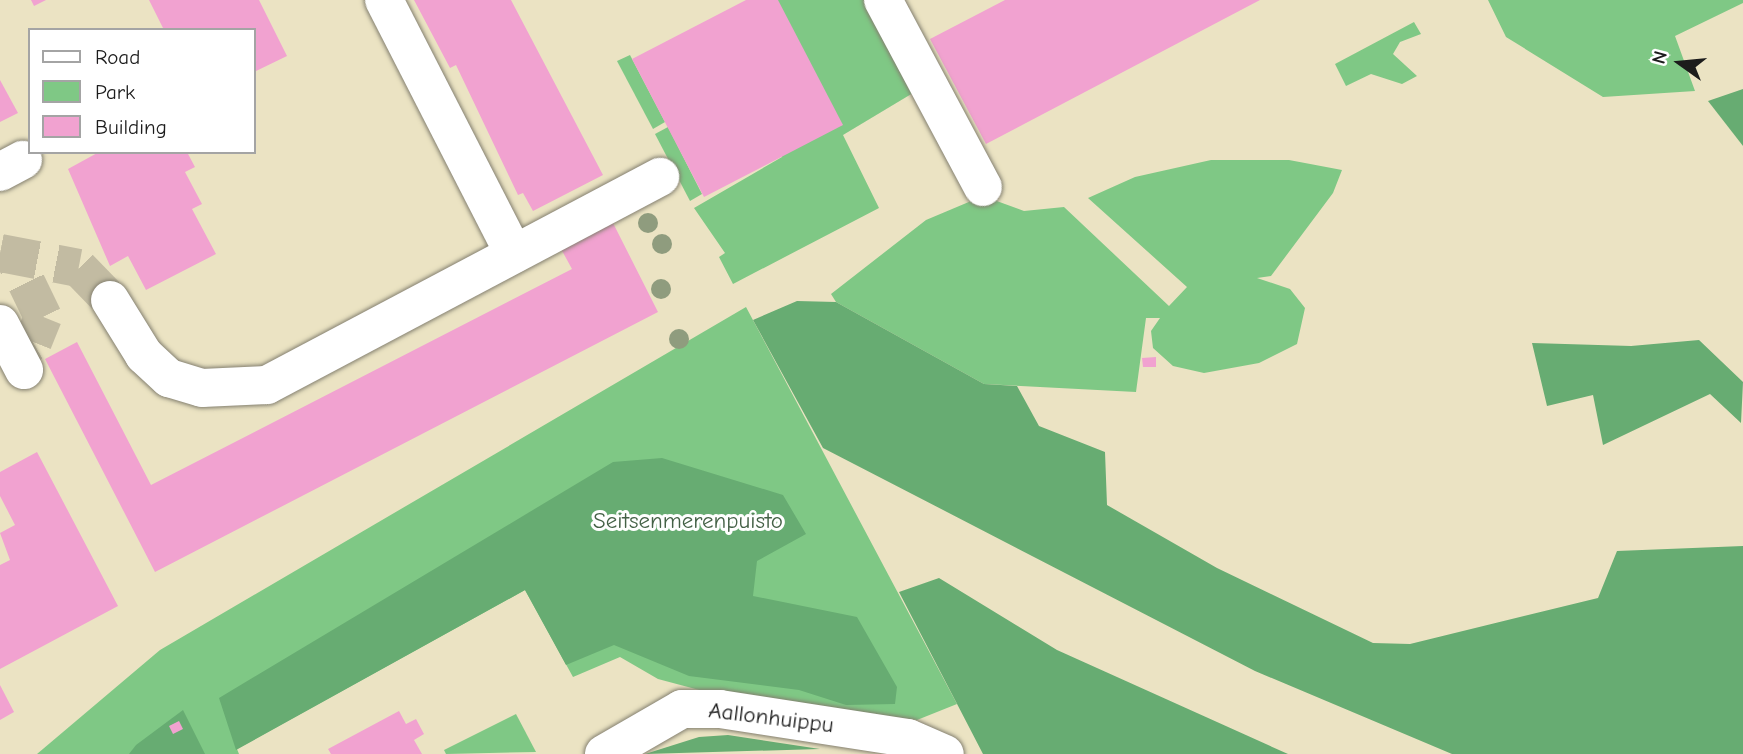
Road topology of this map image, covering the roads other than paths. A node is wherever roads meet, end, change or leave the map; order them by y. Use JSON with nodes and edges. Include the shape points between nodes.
{"nodes":[{"id":1,"x":384,"y":0,"type":"edge"},
{"id":2,"x":883,"y":0,"type":"edge"},
{"id":3,"x":660,"y":177,"type":"dead end"},
{"id":4,"x":983,"y":187,"type":"dead end"},
{"id":5,"x":514,"y":254,"type":"junction"},
{"id":6,"x":110,"y":300,"type":"tunnel mouth"},
{"id":7,"x":0,"y":324,"type":"edge"},
{"id":8,"x":24,"y":370,"type":"dead end"},
{"id":9,"x":604,"y":754,"type":"edge"},
{"id":10,"x":945,"y":754,"type":"edge"}],
"edges":[{"from":1,"to":5,"type":"street"},
{"from":2,"to":4,"type":"street"},
{"from":3,"to":5,"type":"street"},
{"from":5,"to":6,"type":"street","via":[[267,385],[239,390],[170,378],[144,355]]},
{"from":7,"to":8,"type":"street"},
{"from":9,"to":10,"type":"street","name":"Aallonhuippu","via":[[682,709],[720,709],[908,738]]}]}
